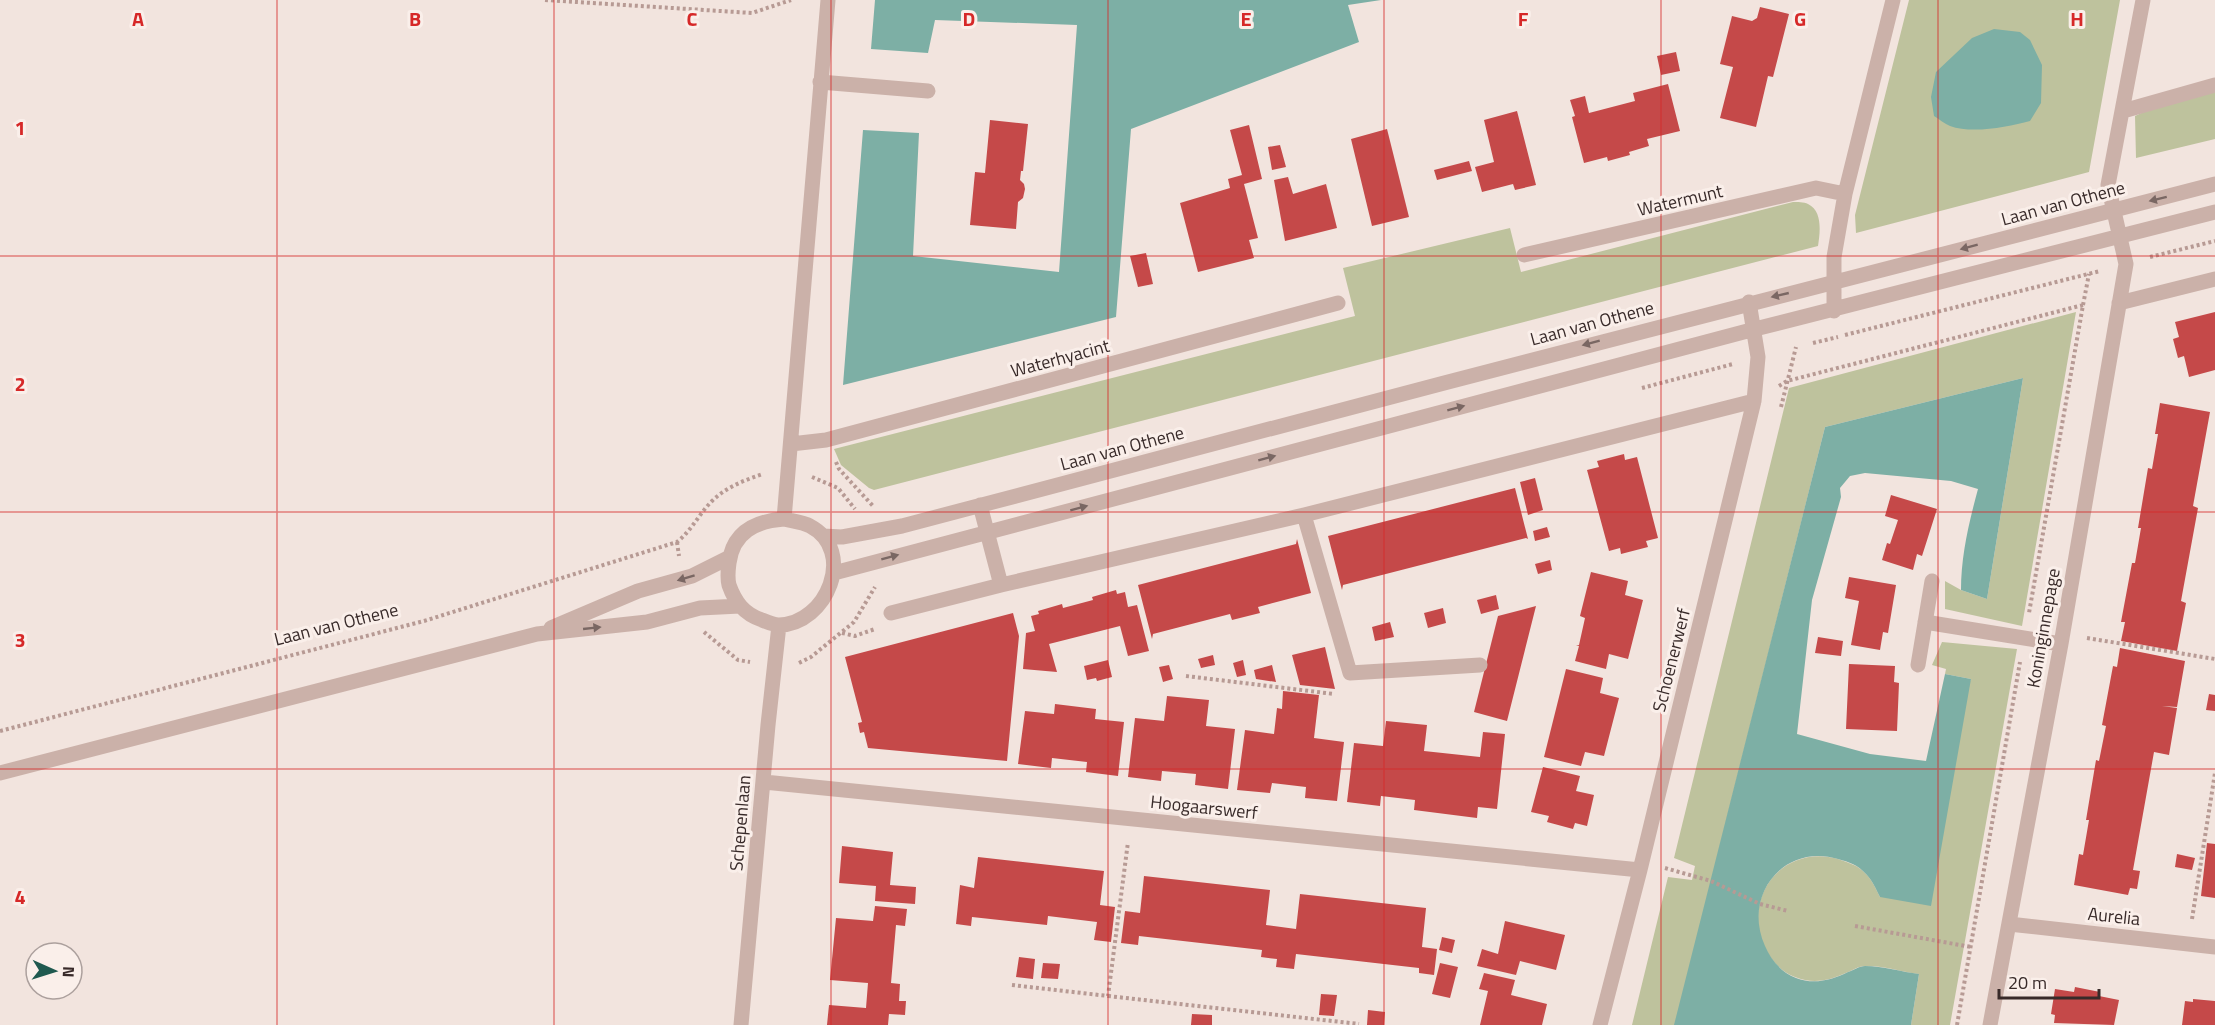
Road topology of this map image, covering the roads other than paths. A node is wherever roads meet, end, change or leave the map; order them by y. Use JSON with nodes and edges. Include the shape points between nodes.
{"nodes":[{"id":1,"x":828,"y":0,"type":"edge"},
{"id":2,"x":1893,"y":0,"type":"edge"},
{"id":3,"x":2143,"y":0,"type":"edge"},
{"id":4,"x":820,"y":82,"type":"junction"},
{"id":5,"x":2215,"y":85,"type":"edge"},
{"id":6,"x":928,"y":91,"type":"dead end"},
{"id":7,"x":2123,"y":111,"type":"junction"},
{"id":8,"x":2215,"y":184,"type":"edge"},
{"id":9,"x":1845,"y":194,"type":"junction"},
{"id":10,"x":2113,"y":210,"type":"junction"},
{"id":11,"x":2215,"y":212,"type":"edge"},
{"id":12,"x":2120,"y":237,"type":"junction"},
{"id":13,"x":1524,"y":255,"type":"dead end"},
{"id":14,"x":2215,"y":279,"type":"edge"},
{"id":15,"x":1834,"y":282,"type":"junction"},
{"id":16,"x":1749,"y":302,"type":"junction"},
{"id":17,"x":1338,"y":303,"type":"dead end"},
{"id":18,"x":2120,"y":303,"type":"junction"},
{"id":19,"x":1834,"y":311,"type":"junction"},
{"id":20,"x":1755,"y":329,"type":"junction"},
{"id":21,"x":1754,"y":401,"type":"junction"},
{"id":22,"x":791,"y":444,"type":"junction"},
{"id":23,"x":980,"y":506,"type":"junction"},
{"id":24,"x":1304,"y":515,"type":"junction"},
{"id":25,"x":784,"y":519,"type":"junction"},
{"id":26,"x":987,"y":532,"type":"junction"},
{"id":27,"x":823,"y":536,"type":"junction"},
{"id":28,"x":730,"y":557,"type":"junction"},
{"id":29,"x":834,"y":573,"type":"junction"},
{"id":30,"x":1932,"y":581,"type":"dead end"},
{"id":31,"x":1001,"y":585,"type":"junction"},
{"id":32,"x":740,"y":606,"type":"junction"},
{"id":33,"x":891,"y":613,"type":"road end"},
{"id":34,"x":1925,"y":622,"type":"junction"},
{"id":35,"x":779,"y":625,"type":"junction"},
{"id":36,"x":537,"y":634,"type":"junction"},
{"id":37,"x":2061,"y":639,"type":"junction"},
{"id":38,"x":1480,"y":665,"type":"dead end"},
{"id":39,"x":1918,"y":665,"type":"dead end"},
{"id":40,"x":0,"y":773,"type":"edge"},
{"id":41,"x":764,"y":782,"type":"junction"},
{"id":42,"x":1640,"y":870,"type":"junction"},
{"id":43,"x":2009,"y":924,"type":"junction"},
{"id":44,"x":2215,"y":946,"type":"edge"},
{"id":45,"x":741,"y":1025,"type":"edge"},
{"id":46,"x":1600,"y":1025,"type":"edge"},
{"id":47,"x":1990,"y":1025,"type":"edge"}],
"edges":[{"from":1,"to":4,"type":"street"},
{"from":2,"to":9,"type":"street"},
{"from":3,"to":7,"type":"street","name":"Koninginnepage"},
{"from":4,"to":6,"type":"street"},
{"from":4,"to":22,"type":"street"},
{"from":5,"to":7,"type":"street"},
{"from":7,"to":10,"type":"street","name":"Koninginnepage","via":[[2108,185]]},
{"from":8,"to":10,"type":"street","name":"Laan van Othene","one_way":true},
{"from":9,"to":13,"type":"street","name":"Watermunt","via":[[1816,188]]},
{"from":9,"to":15,"type":"street","via":[[1834,257]]},
{"from":10,"to":12,"type":"street","name":"Koninginnepage"},
{"from":10,"to":15,"type":"street","name":"Laan van Othene","one_way":true},
{"from":11,"to":12,"type":"street"},
{"from":12,"to":18,"type":"street","name":"Koninginnepage","via":[[2126,264]]},
{"from":12,"to":19,"type":"street"},
{"from":14,"to":18,"type":"street"},
{"from":15,"to":16,"type":"street","name":"Laan van Othene","one_way":true},
{"from":15,"to":19,"type":"street"},
{"from":16,"to":20,"type":"street","name":"Schoenerwerf"},
{"from":16,"to":23,"type":"street","name":"Laan van Othene","one_way":true},
{"from":17,"to":22,"type":"street","name":"Waterhyacint","via":[[826,440]]},
{"from":18,"to":37,"type":"street","name":"Koninginnepage"},
{"from":19,"to":20,"type":"street"},
{"from":20,"to":21,"type":"street","name":"Schoenerwerf","via":[[1758,357]]},
{"from":26,"to":20,"type":"street","one_way":true},
{"from":21,"to":24,"type":"street"},
{"from":21,"to":42,"type":"street","name":"Schoenerwerf"},
{"from":22,"to":25,"type":"street"},
{"from":23,"to":26,"type":"street"},
{"from":23,"to":27,"type":"street","name":"Laan van Othene","via":[[873,532]]},
{"from":24,"to":31,"type":"street"},
{"from":24,"to":38,"type":"street","via":[[1350,674]]},
{"from":25,"to":27,"type":"street","via":[[810,526]]},
{"from":25,"to":28,"type":"street","via":[[764,520],[749,528]]},
{"from":29,"to":26,"type":"street","one_way":true},
{"from":26,"to":31,"type":"street"},
{"from":27,"to":29,"type":"street","via":[[833,554]]},
{"from":28,"to":32,"type":"street","via":[[727,578]]},
{"from":28,"to":36,"type":"street","one_way":true,"via":[[711,568],[638,591]]},
{"from":29,"to":35,"type":"street","via":[[830,589],[817,608],[800,620]]},
{"from":30,"to":34,"type":"street"},
{"from":31,"to":33,"type":"street"},
{"from":32,"to":35,"type":"street","via":[[750,616]]},
{"from":36,"to":32,"type":"street","one_way":true,"via":[[647,622],[690,610]]},
{"from":34,"to":37,"type":"street"},
{"from":34,"to":39,"type":"street"},
{"from":35,"to":41,"type":"street","name":"Schepenlaan"},
{"from":36,"to":40,"type":"street"},
{"from":37,"to":43,"type":"street","name":"Koninginnepage"},
{"from":41,"to":42,"type":"street","name":"Hoogaarswerf"},
{"from":41,"to":45,"type":"street","name":"Schepenlaan"},
{"from":42,"to":46,"type":"street","name":"Schoenerwerf"},
{"from":43,"to":44,"type":"street","name":"Aurelia"},
{"from":43,"to":47,"type":"street","name":"Koninginnepage"}]}
